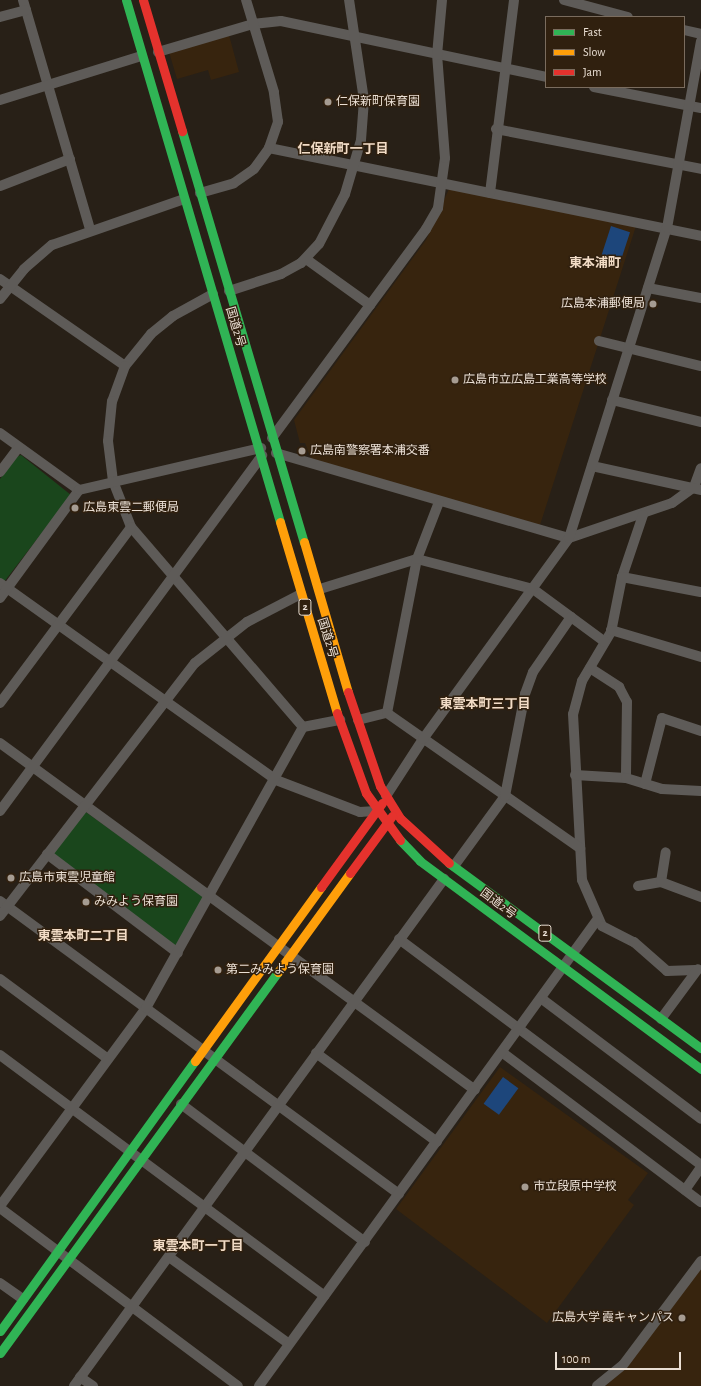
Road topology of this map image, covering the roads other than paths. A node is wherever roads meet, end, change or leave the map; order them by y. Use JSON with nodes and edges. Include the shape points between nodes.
{"nodes":[{"id":1,"x":23,"y":0,"type":"edge"},
{"id":2,"x":126,"y":0,"type":"edge"},
{"id":3,"x":143,"y":0,"type":"edge"},
{"id":4,"x":246,"y":0,"type":"edge"},
{"id":5,"x":348,"y":0,"type":"edge"},
{"id":6,"x":442,"y":0,"type":"edge"},
{"id":7,"x":514,"y":0,"type":"edge"},
{"id":8,"x":564,"y":0,"type":"edge"},
{"id":9,"x":26,"y":10,"type":"junction"},
{"id":10,"x":624,"y":16,"type":"edge"},
{"id":11,"x":0,"y":17,"type":"edge"},
{"id":12,"x":253,"y":24,"type":"junction"},
{"id":13,"x":685,"y":30,"type":"edge"},
{"id":14,"x":701,"y":34,"type":"edge"},
{"id":15,"x":356,"y":37,"type":"junction"},
{"id":16,"x":701,"y":41,"type":"edge"},
{"id":17,"x":158,"y":52,"type":"junction"},
{"id":18,"x":437,"y":55,"type":"junction"},
{"id":19,"x":141,"y":56,"type":"junction"},
{"id":20,"x":504,"y":68,"type":"junction"},
{"id":21,"x":545,"y":77,"type":"edge"},
{"id":22,"x":48,"y":84,"type":"junction"},
{"id":23,"x":599,"y":88,"type":"edge"},
{"id":24,"x":0,"y":100,"type":"edge"},
{"id":25,"x":689,"y":106,"type":"junction"},
{"id":26,"x":701,"y":108,"type":"edge"},
{"id":27,"x":496,"y":130,"type":"junction"},
{"id":28,"x":269,"y":148,"type":"junction"},
{"id":29,"x":70,"y":159,"type":"junction"},
{"id":30,"x":355,"y":165,"type":"junction"},
{"id":31,"x":678,"y":167,"type":"junction"},
{"id":32,"x":701,"y":169,"type":"edge"},
{"id":33,"x":443,"y":184,"type":"junction"},
{"id":34,"x":0,"y":186,"type":"edge"},
{"id":35,"x":200,"y":193,"type":"junction"},
{"id":36,"x":490,"y":193,"type":"junction"},
{"id":37,"x":184,"y":200,"type":"junction"},
{"id":38,"x":666,"y":228,"type":"junction"},
{"id":39,"x":90,"y":229,"type":"junction"},
{"id":40,"x":701,"y":236,"type":"edge"},
{"id":41,"x":306,"y":259,"type":"junction"},
{"id":42,"x":0,"y":279,"type":"edge"},
{"id":43,"x":10,"y":286,"type":"junction"},
{"id":44,"x":648,"y":288,"type":"junction"},
{"id":45,"x":230,"y":291,"type":"junction"},
{"id":46,"x":213,"y":294,"type":"junction"},
{"id":47,"x":701,"y":298,"type":"edge"},
{"id":48,"x":0,"y":299,"type":"edge"},
{"id":49,"x":370,"y":305,"type":"junction"},
{"id":50,"x":599,"y":340,"type":"dead end"},
{"id":51,"x":628,"y":349,"type":"junction"},
{"id":52,"x":125,"y":366,"type":"junction"},
{"id":53,"x":701,"y":366,"type":"edge"},
{"id":54,"x":612,"y":400,"type":"junction"},
{"id":55,"x":701,"y":422,"type":"edge"},
{"id":56,"x":0,"y":433,"type":"edge"},
{"id":57,"x":274,"y":435,"type":"junction"},
{"id":58,"x":19,"y":447,"type":"junction"},
{"id":59,"x":262,"y":451,"type":"junction"},
{"id":60,"x":279,"y":454,"type":"junction"},
{"id":61,"x":592,"y":466,"type":"junction"},
{"id":62,"x":701,"y":468,"type":"edge"},
{"id":63,"x":0,"y":472,"type":"edge"},
{"id":64,"x":113,"y":481,"type":"junction"},
{"id":65,"x":698,"y":488,"type":"edge"},
{"id":66,"x":79,"y":490,"type":"junction"},
{"id":67,"x":439,"y":502,"type":"junction"},
{"id":68,"x":643,"y":515,"type":"junction"},
{"id":69,"x":131,"y":527,"type":"junction"},
{"id":70,"x":569,"y":538,"type":"junction"},
{"id":71,"x":417,"y":558,"type":"junction"},
{"id":72,"x":174,"y":574,"type":"junction"},
{"id":73,"x":622,"y":577,"type":"junction"},
{"id":74,"x":4,"y":585,"type":"edge"},
{"id":75,"x":533,"y":588,"type":"junction"},
{"id":76,"x":320,"y":589,"type":"junction"},
{"id":77,"x":701,"y":592,"type":"edge"},
{"id":78,"x":301,"y":594,"type":"junction"},
{"id":79,"x":0,"y":598,"type":"edge"},
{"id":80,"x":571,"y":617,"type":"junction"},
{"id":81,"x":58,"y":625,"type":"junction"},
{"id":82,"x":612,"y":630,"type":"junction"},
{"id":83,"x":227,"y":637,"type":"junction"},
{"id":84,"x":605,"y":642,"type":"junction"},
{"id":85,"x":701,"y":657,"type":"edge"},
{"id":86,"x":110,"y":662,"type":"junction"},
{"id":87,"x":590,"y":668,"type":"junction"},
{"id":88,"x":163,"y":700,"type":"junction"},
{"id":89,"x":0,"y":703,"type":"edge"},
{"id":90,"x":388,"y":713,"type":"junction"},
{"id":91,"x":340,"y":720,"type":"junction"},
{"id":92,"x":358,"y":720,"type":"junction"},
{"id":93,"x":303,"y":727,"type":"junction"},
{"id":94,"x":701,"y":731,"type":"edge"},
{"id":95,"x":423,"y":738,"type":"junction"},
{"id":96,"x":0,"y":743,"type":"edge"},
{"id":97,"x":33,"y":767,"type":"junction"},
{"id":98,"x":575,"y":775,"type":"junction"},
{"id":99,"x":626,"y":778,"type":"junction"},
{"id":100,"x":276,"y":780,"type":"junction"},
{"id":101,"x":645,"y":784,"type":"junction"},
{"id":102,"x":701,"y":791,"type":"edge"},
{"id":103,"x":386,"y":796,"type":"junction"},
{"id":104,"x":505,"y":796,"type":"junction"},
{"id":105,"x":84,"y":804,"type":"junction"},
{"id":106,"x":0,"y":811,"type":"edge"},
{"id":107,"x":376,"y":811,"type":"junction"},
{"id":108,"x":396,"y":811,"type":"junction"},
{"id":109,"x":385,"y":824,"type":"junction"},
{"id":110,"x":580,"y":848,"type":"junction"},
{"id":111,"x":666,"y":852,"type":"dead end"},
{"id":112,"x":47,"y":854,"type":"junction"},
{"id":113,"x":454,"y":866,"type":"junction"},
{"id":114,"x":444,"y":879,"type":"junction"},
{"id":115,"x":661,"y":882,"type":"junction"},
{"id":116,"x":638,"y":886,"type":"dead end"},
{"id":117,"x":212,"y":896,"type":"junction"},
{"id":118,"x":701,"y":897,"type":"edge"},
{"id":119,"x":4,"y":904,"type":"edge"},
{"id":120,"x":0,"y":916,"type":"edge"},
{"id":121,"x":596,"y":920,"type":"junction"},
{"id":122,"x":399,"y":939,"type":"junction"},
{"id":123,"x":278,"y":945,"type":"junction"},
{"id":124,"x":178,"y":953,"type":"junction"},
{"id":125,"x":291,"y":954,"type":"junction"},
{"id":126,"x":573,"y":954,"type":"junction"},
{"id":127,"x":564,"y":968,"type":"junction"},
{"id":128,"x":698,"y":969,"type":"edge"},
{"id":129,"x":0,"y":979,"type":"edge"},
{"id":130,"x":542,"y":999,"type":"junction"},
{"id":131,"x":354,"y":1001,"type":"junction"},
{"id":132,"x":146,"y":1008,"type":"junction"},
{"id":133,"x":661,"y":1018,"type":"junction"},
{"id":134,"x":520,"y":1029,"type":"junction"},
{"id":135,"x":701,"y":1048,"type":"edge"},
{"id":136,"x":202,"y":1050,"type":"junction"},
{"id":137,"x":316,"y":1052,"type":"junction"},
{"id":138,"x":503,"y":1053,"type":"junction"},
{"id":139,"x":0,"y":1056,"type":"edge"},
{"id":140,"x":108,"y":1059,"type":"junction"},
{"id":141,"x":214,"y":1059,"type":"junction"},
{"id":142,"x":701,"y":1069,"type":"edge"},
{"id":143,"x":475,"y":1090,"type":"junction"},
{"id":144,"x":181,"y":1104,"type":"junction"},
{"id":145,"x":277,"y":1107,"type":"junction"},
{"id":146,"x":72,"y":1108,"type":"junction"},
{"id":147,"x":701,"y":1119,"type":"edge"},
{"id":148,"x":436,"y":1142,"type":"junction"},
{"id":149,"x":245,"y":1150,"type":"junction"},
{"id":150,"x":130,"y":1151,"type":"junction"},
{"id":151,"x":141,"y":1160,"type":"junction"},
{"id":152,"x":701,"y":1166,"type":"edge"},
{"id":153,"x":685,"y":1190,"type":"junction"},
{"id":154,"x":399,"y":1194,"type":"junction"},
{"id":155,"x":701,"y":1202,"type":"edge"},
{"id":156,"x":0,"y":1207,"type":"edge"},
{"id":157,"x":204,"y":1207,"type":"junction"},
{"id":158,"x":365,"y":1242,"type":"junction"},
{"id":159,"x":57,"y":1251,"type":"junction"},
{"id":160,"x":169,"y":1257,"type":"junction"},
{"id":161,"x":68,"y":1259,"type":"junction"},
{"id":162,"x":701,"y":1261,"type":"edge"},
{"id":163,"x":0,"y":1283,"type":"edge"},
{"id":164,"x":324,"y":1296,"type":"junction"},
{"id":165,"x":22,"y":1300,"type":"junction"},
{"id":166,"x":132,"y":1308,"type":"junction"},
{"id":167,"x":0,"y":1331,"type":"edge"},
{"id":168,"x":289,"y":1344,"type":"junction"},
{"id":169,"x":0,"y":1353,"type":"edge"},
{"id":170,"x":80,"y":1377,"type":"junction"},
{"id":171,"x":74,"y":1386,"type":"edge"},
{"id":172,"x":93,"y":1386,"type":"edge"},
{"id":173,"x":238,"y":1386,"type":"edge"},
{"id":174,"x":259,"y":1386,"type":"edge"},
{"id":175,"x":597,"y":1386,"type":"edge"}],
"edges":[{"from":1,"to":9,"type":"street"},
{"from":2,"to":19,"type":"main road","name":"国道2号","number":"2"},
{"from":3,"to":17,"type":"main road","name":"国道2号","number":"2"},
{"from":4,"to":12,"type":"street"},
{"from":5,"to":15,"type":"street"},
{"from":6,"to":18,"type":"street"},
{"from":7,"to":20,"type":"street"},
{"from":8,"to":10,"type":"street"},
{"from":9,"to":11,"type":"street"},
{"from":9,"to":22,"type":"street"},
{"from":12,"to":15,"type":"street","via":[[288,21]]},
{"from":12,"to":17,"type":"street"},
{"from":12,"to":28,"type":"street","via":[[274,92],[278,122]]},
{"from":13,"to":14,"type":"street"},
{"from":15,"to":18,"type":"street"},
{"from":15,"to":30,"type":"street","via":[[364,100]]},
{"from":16,"to":25,"type":"street"},
{"from":17,"to":35,"type":"main road","name":"国道2号","number":"2"},
{"from":18,"to":20,"type":"street"},
{"from":18,"to":33,"type":"street","via":[[445,158]]},
{"from":19,"to":22,"type":"street"},
{"from":19,"to":37,"type":"main road","name":"国道2号","number":"2"},
{"from":20,"to":21,"type":"street"},
{"from":20,"to":27,"type":"street"},
{"from":22,"to":24,"type":"street"},
{"from":22,"to":29,"type":"street"},
{"from":23,"to":25,"type":"street"},
{"from":25,"to":26,"type":"street"},
{"from":25,"to":31,"type":"street"},
{"from":27,"to":31,"type":"street"},
{"from":27,"to":36,"type":"street"},
{"from":28,"to":30,"type":"street"},
{"from":28,"to":35,"type":"street","via":[[254,169],[234,183]]},
{"from":29,"to":34,"type":"street"},
{"from":29,"to":39,"type":"street"},
{"from":30,"to":33,"type":"street"},
{"from":30,"to":41,"type":"street","via":[[334,217]]},
{"from":31,"to":32,"type":"street"},
{"from":31,"to":38,"type":"street"},
{"from":33,"to":36,"type":"street"},
{"from":33,"to":49,"type":"street","via":[[438,208],[426,229]]},
{"from":35,"to":45,"type":"main road","name":"国道2号","number":"2"},
{"from":36,"to":38,"type":"street"},
{"from":37,"to":39,"type":"street"},
{"from":37,"to":46,"type":"main road","name":"国道2号","number":"2"},
{"from":38,"to":40,"type":"street"},
{"from":38,"to":44,"type":"street"},
{"from":39,"to":43,"type":"street","via":[[52,244]]},
{"from":41,"to":45,"type":"street","via":[[281,274]]},
{"from":41,"to":49,"type":"street"},
{"from":42,"to":43,"type":"street"},
{"from":43,"to":48,"type":"street"},
{"from":43,"to":52,"type":"street"},
{"from":44,"to":47,"type":"street"},
{"from":44,"to":51,"type":"street"},
{"from":45,"to":57,"type":"main road","name":"国道2号","number":"2"},
{"from":46,"to":52,"type":"street","via":[[173,316],[151,334]]},
{"from":46,"to":59,"type":"main road","name":"国道2号","number":"2"},
{"from":49,"to":57,"type":"street"},
{"from":50,"to":51,"type":"street"},
{"from":51,"to":53,"type":"street"},
{"from":51,"to":54,"type":"street"},
{"from":52,"to":64,"type":"street","via":[[112,401],[108,441]]},
{"from":54,"to":55,"type":"street"},
{"from":54,"to":61,"type":"street"},
{"from":56,"to":58,"type":"street"},
{"from":57,"to":59,"type":"street"},
{"from":57,"to":60,"type":"main road","name":"国道2号","number":"2"},
{"from":58,"to":63,"type":"street"},
{"from":58,"to":66,"type":"street"},
{"from":59,"to":60,"type":"street"},
{"from":59,"to":64,"type":"street"},
{"from":59,"to":72,"type":"street"},
{"from":59,"to":78,"type":"main road","name":"国道2号","number":"2"},
{"from":60,"to":67,"type":"street"},
{"from":60,"to":76,"type":"main road","name":"国道2号","number":"2"},
{"from":61,"to":65,"type":"street"},
{"from":61,"to":70,"type":"street"},
{"from":62,"to":65,"type":"street"},
{"from":64,"to":66,"type":"street"},
{"from":64,"to":69,"type":"street"},
{"from":65,"to":68,"type":"street","via":[[672,503]]},
{"from":66,"to":74,"type":"street"},
{"from":67,"to":70,"type":"street"},
{"from":67,"to":71,"type":"street"},
{"from":68,"to":70,"type":"street"},
{"from":68,"to":73,"type":"street"},
{"from":69,"to":72,"type":"street"},
{"from":69,"to":81,"type":"street"},
{"from":70,"to":75,"type":"street"},
{"from":71,"to":75,"type":"street"},
{"from":71,"to":76,"type":"street"},
{"from":71,"to":90,"type":"street"},
{"from":72,"to":83,"type":"street"},
{"from":72,"to":86,"type":"street"},
{"from":73,"to":77,"type":"street"},
{"from":73,"to":82,"type":"street"},
{"from":74,"to":79,"type":"street"},
{"from":74,"to":81,"type":"street"},
{"from":75,"to":80,"type":"street"},
{"from":75,"to":95,"type":"street"},
{"from":76,"to":92,"type":"main road","name":"国道2号","number":"2"},
{"from":78,"to":83,"type":"street","via":[[254,618]]},
{"from":78,"to":91,"type":"main road","name":"国道2号","number":"2"},
{"from":80,"to":84,"type":"street"},
{"from":80,"to":104,"type":"street","via":[[533,672],[525,694]]},
{"from":81,"to":86,"type":"street"},
{"from":81,"to":89,"type":"street"},
{"from":82,"to":84,"type":"street"},
{"from":82,"to":85,"type":"street"},
{"from":83,"to":88,"type":"street","via":[[195,663]]},
{"from":83,"to":93,"type":"street"},
{"from":84,"to":87,"type":"street"},
{"from":86,"to":88,"type":"street"},
{"from":86,"to":97,"type":"street"},
{"from":87,"to":98,"type":"street","via":[[573,714]]},
{"from":87,"to":99,"type":"street","via":[[619,687],[626,702]]},
{"from":88,"to":100,"type":"street"},
{"from":88,"to":105,"type":"street"},
{"from":90,"to":92,"type":"street"},
{"from":90,"to":95,"type":"street"},
{"from":91,"to":93,"type":"street"},
{"from":91,"to":107,"type":"main road","name":"国道2号","number":"2","via":[[357,774]]},
{"from":92,"to":103,"type":"main road","name":"国道2号","number":"2","via":[[368,758]]},
{"from":93,"to":100,"type":"street"},
{"from":94,"to":101,"type":"street","via":[[662,718]]},
{"from":95,"to":103,"type":"street"},
{"from":95,"to":104,"type":"street"},
{"from":96,"to":97,"type":"street"},
{"from":97,"to":105,"type":"street"},
{"from":97,"to":106,"type":"street"},
{"from":98,"to":99,"type":"street"},
{"from":98,"to":110,"type":"street"},
{"from":99,"to":101,"type":"street"},
{"from":100,"to":107,"type":"street","via":[[360,812]]},
{"from":100,"to":117,"type":"street"},
{"from":101,"to":102,"type":"street"},
{"from":103,"to":107,"type":"main road"},
{"from":103,"to":108,"type":"main road","name":"国道2号","number":"2"},
{"from":104,"to":110,"type":"street"},
{"from":104,"to":113,"type":"street"},
{"from":105,"to":112,"type":"street"},
{"from":105,"to":117,"type":"street"},
{"from":107,"to":109,"type":"main road","name":"国道2号","number":"2"},
{"from":107,"to":123,"type":"main road"},
{"from":108,"to":109,"type":"main road"},
{"from":108,"to":113,"type":"main road","name":"国道2号","number":"2","via":[[423,842]]},
{"from":109,"to":114,"type":"main road","name":"国道2号","number":"2","via":[[412,854]]},
{"from":109,"to":125,"type":"main road"},
{"from":110,"to":121,"type":"street","via":[[582,880]]},
{"from":111,"to":115,"type":"street"},
{"from":112,"to":119,"type":"street"},
{"from":112,"to":124,"type":"street"},
{"from":113,"to":126,"type":"main road","name":"国道2号","number":"2"},
{"from":114,"to":122,"type":"street"},
{"from":114,"to":127,"type":"main road","name":"国道2号","number":"2"},
{"from":115,"to":116,"type":"street"},
{"from":115,"to":118,"type":"street"},
{"from":117,"to":123,"type":"street"},
{"from":117,"to":124,"type":"street"},
{"from":119,"to":120,"type":"street"},
{"from":119,"to":132,"type":"street"},
{"from":121,"to":126,"type":"street"},
{"from":121,"to":128,"type":"street","via":[[634,942],[667,971]]},
{"from":122,"to":131,"type":"street"},
{"from":122,"to":134,"type":"street"},
{"from":123,"to":125,"type":"street"},
{"from":123,"to":136,"type":"main road"},
{"from":124,"to":132,"type":"street"},
{"from":125,"to":131,"type":"street"},
{"from":125,"to":141,"type":"main road"},
{"from":126,"to":127,"type":"street"},
{"from":126,"to":133,"type":"main road","name":"国道2号","number":"2"},
{"from":127,"to":130,"type":"street"},
{"from":127,"to":142,"type":"main road","name":"国道2号","number":"2"},
{"from":128,"to":133,"type":"street"},
{"from":129,"to":140,"type":"street"},
{"from":130,"to":134,"type":"street"},
{"from":130,"to":147,"type":"street"},
{"from":131,"to":137,"type":"street"},
{"from":131,"to":143,"type":"street"},
{"from":132,"to":136,"type":"street"},
{"from":132,"to":140,"type":"street"},
{"from":133,"to":135,"type":"main road","name":"国道2号","number":"2"},
{"from":134,"to":138,"type":"street"},
{"from":134,"to":152,"type":"street"},
{"from":136,"to":141,"type":"street"},
{"from":136,"to":150,"type":"main road"},
{"from":137,"to":145,"type":"street"},
{"from":137,"to":148,"type":"street"},
{"from":138,"to":143,"type":"street"},
{"from":138,"to":153,"type":"street"},
{"from":139,"to":146,"type":"street"},
{"from":140,"to":146,"type":"street"},
{"from":141,"to":144,"type":"main road"},
{"from":141,"to":145,"type":"street"},
{"from":143,"to":148,"type":"street"},
{"from":144,"to":149,"type":"street"},
{"from":144,"to":151,"type":"main road"},
{"from":145,"to":149,"type":"street"},
{"from":145,"to":154,"type":"street"},
{"from":146,"to":150,"type":"street"},
{"from":146,"to":156,"type":"street"},
{"from":148,"to":154,"type":"street"},
{"from":149,"to":157,"type":"street"},
{"from":149,"to":158,"type":"street"},
{"from":150,"to":151,"type":"street"},
{"from":150,"to":159,"type":"main road"},
{"from":151,"to":157,"type":"street"},
{"from":151,"to":161,"type":"main road"},
{"from":152,"to":153,"type":"street"},
{"from":153,"to":155,"type":"street"},
{"from":154,"to":158,"type":"street"},
{"from":156,"to":159,"type":"street"},
{"from":157,"to":160,"type":"street"},
{"from":157,"to":164,"type":"street"},
{"from":158,"to":164,"type":"street"},
{"from":159,"to":161,"type":"street"},
{"from":159,"to":165,"type":"main road"},
{"from":160,"to":166,"type":"street"},
{"from":160,"to":168,"type":"street"},
{"from":161,"to":166,"type":"street"},
{"from":161,"to":169,"type":"main road"},
{"from":162,"to":175,"type":"street","via":[[623,1365]]},
{"from":163,"to":165,"type":"street"},
{"from":164,"to":168,"type":"street"},
{"from":165,"to":167,"type":"main road"},
{"from":166,"to":170,"type":"street"},
{"from":166,"to":173,"type":"street"},
{"from":168,"to":174,"type":"street"},
{"from":170,"to":171,"type":"street"},
{"from":170,"to":172,"type":"street"}]}
